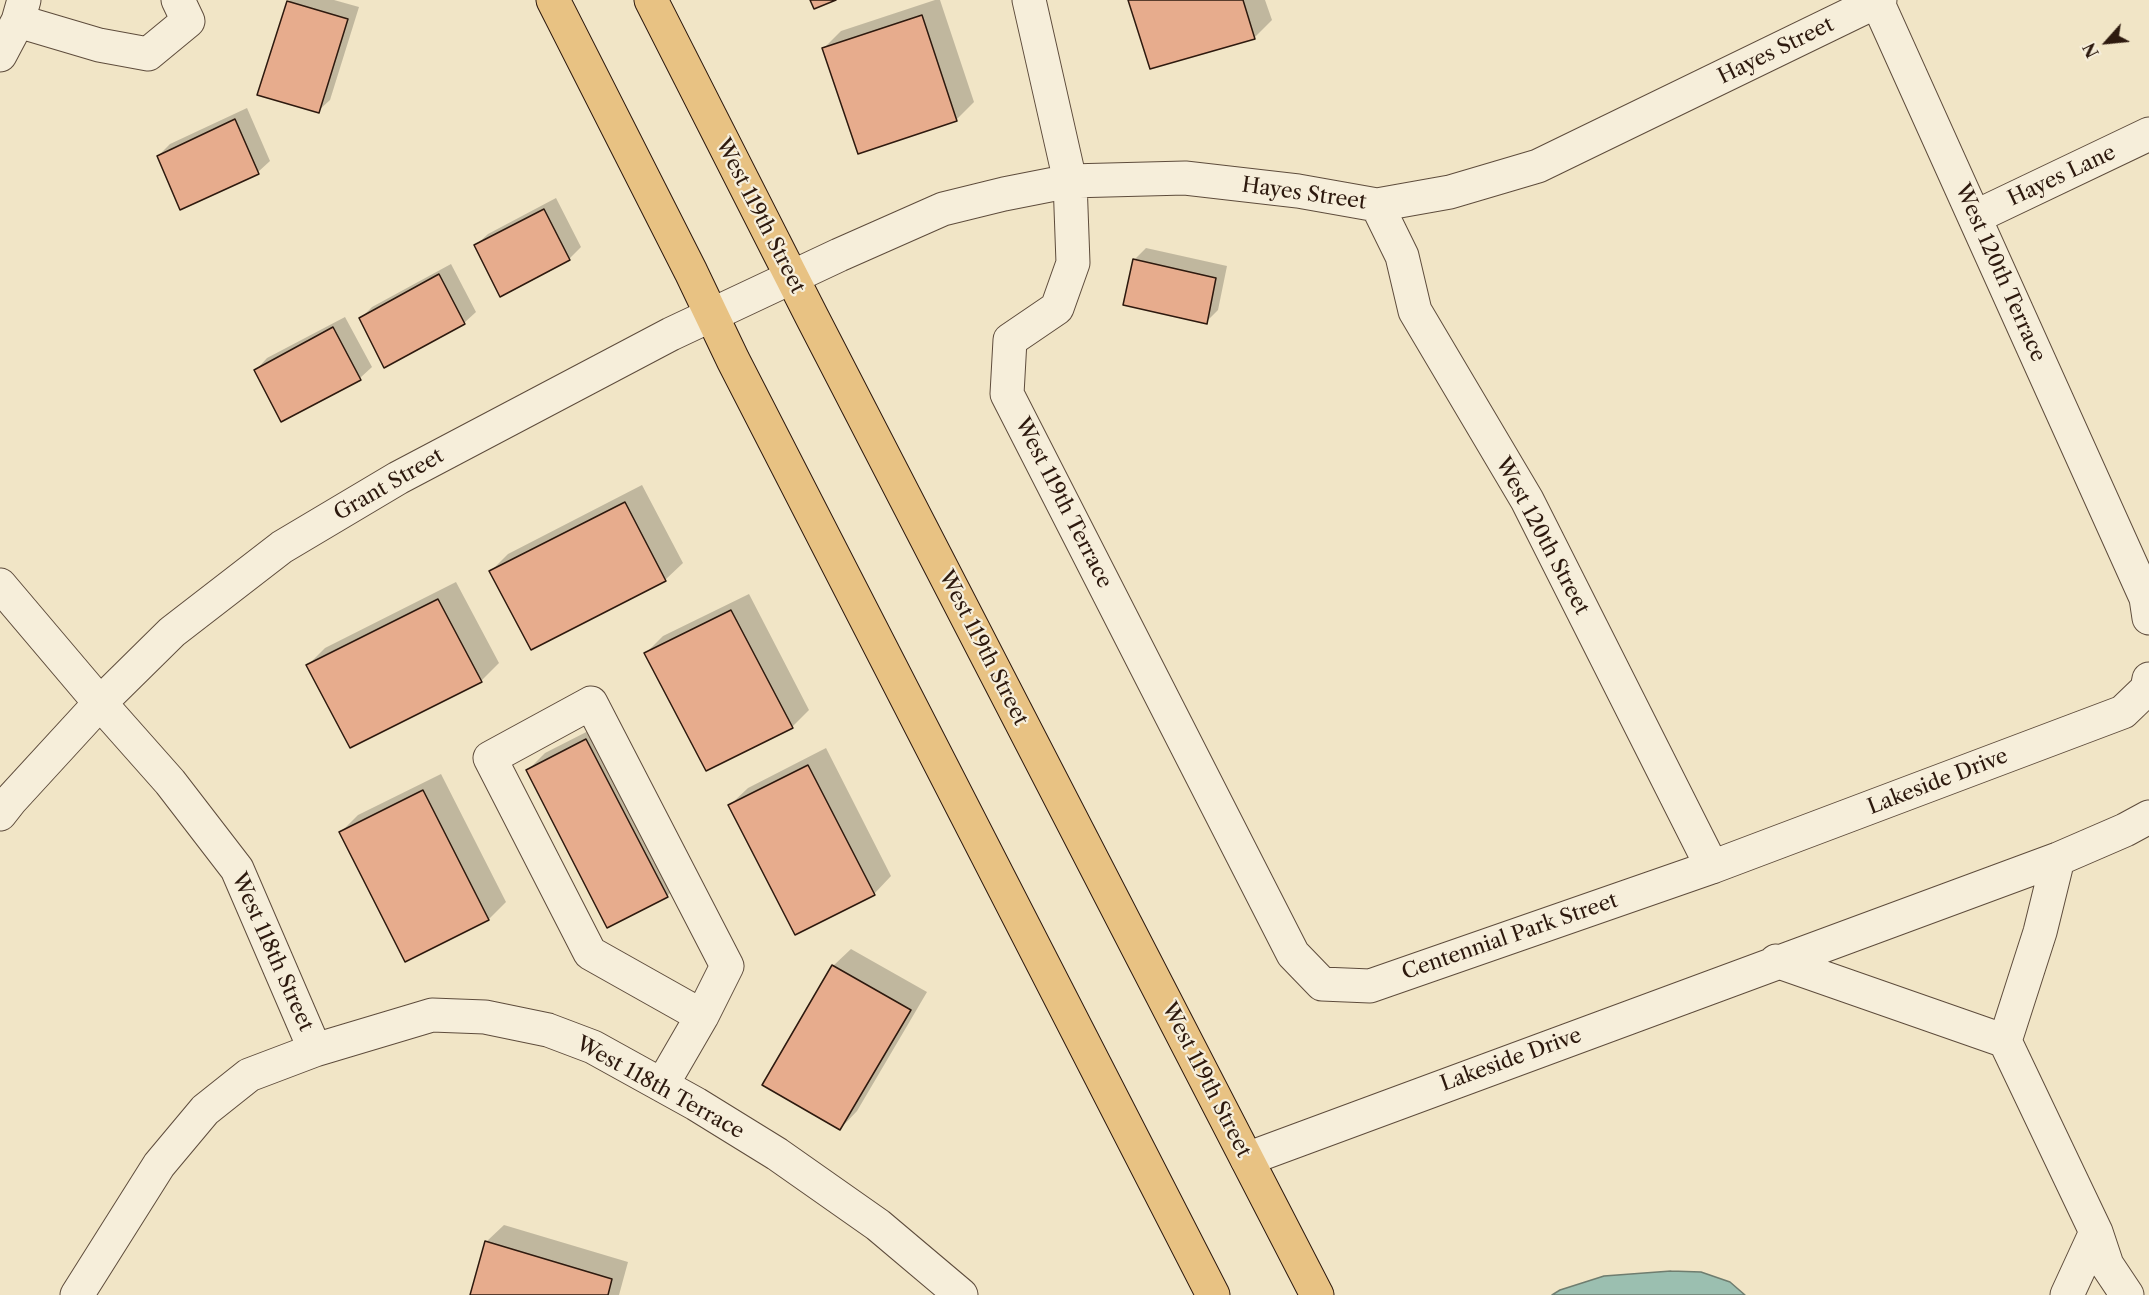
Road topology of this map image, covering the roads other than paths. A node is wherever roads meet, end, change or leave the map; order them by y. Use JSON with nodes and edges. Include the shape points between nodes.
{"nodes":[{"id":1,"x":553,"y":0,"type":"edge"},
{"id":2,"x":651,"y":0,"type":"edge"},
{"id":3,"x":1029,"y":0,"type":"edge"},
{"id":4,"x":1879,"y":1,"type":"edge"},
{"id":5,"x":21,"y":10,"type":"edge"},
{"id":6,"x":183,"y":10,"type":"edge"},
{"id":7,"x":0,"y":55,"type":"edge"},
{"id":8,"x":2149,"y":135,"type":"edge"},
{"id":9,"x":1070,"y":181,"type":"junction"},
{"id":10,"x":1377,"y":205,"type":"junction"},
{"id":11,"x":1975,"y":217,"type":"junction"},
{"id":12,"x":791,"y":278,"type":"junction"},
{"id":13,"x":711,"y":315,"type":"junction"},
{"id":14,"x":0,"y":585,"type":"edge"},
{"id":15,"x":2149,"y":618,"type":"edge"},
{"id":16,"x":2149,"y":679,"type":"edge"},
{"id":17,"x":100,"y":703,"type":"junction"},
{"id":18,"x":0,"y":814,"type":"edge"},
{"id":19,"x":2149,"y":817,"type":"edge"},
{"id":20,"x":2058,"y":859,"type":"junction"},
{"id":21,"x":1703,"y":870,"type":"junction"},
{"id":22,"x":1776,"y":961,"type":"junction"},
{"id":23,"x":1322,"y":984,"type":"joint"},
{"id":24,"x":702,"y":1016,"type":"junction"},
{"id":25,"x":2005,"y":1041,"type":"junction"},
{"id":26,"x":315,"y":1050,"type":"junction"},
{"id":27,"x":662,"y":1085,"type":"junction"},
{"id":28,"x":1247,"y":1159,"type":"junction"},
{"id":29,"x":2096,"y":1232,"type":"junction"},
{"id":30,"x":77,"y":1295,"type":"edge"},
{"id":31,"x":961,"y":1295,"type":"edge"},
{"id":32,"x":1213,"y":1295,"type":"edge"},
{"id":33,"x":1317,"y":1295,"type":"edge"},
{"id":34,"x":2067,"y":1295,"type":"edge"},
{"id":35,"x":2127,"y":1295,"type":"edge"}],
"edges":[{"from":1,"to":13,"type":"main road"},
{"from":2,"to":12,"type":"main road","name":"West 119th Street"},
{"from":3,"to":9,"type":"street","name":"West 119th Terrace"},
{"from":4,"to":10,"type":"street","name":"Hayes Street","via":[[1539,166],[1450,192]]},
{"from":4,"to":11,"type":"street","name":"West 120th Terrace"},
{"from":5,"to":6,"type":"street","via":[[99,45],[148,54]]},
{"from":5,"to":7,"type":"street"},
{"from":8,"to":11,"type":"street","name":"Hayes Lane"},
{"from":9,"to":10,"type":"street","name":"Hayes Street","via":[[1185,178]]},
{"from":9,"to":12,"type":"street","name":"Hayes Street","via":[[943,209]]},
{"from":9,"to":23,"type":"street","name":"West 119th Terrace","via":[[1073,263],[1057,308],[1010,340],[1007,394],[1293,954]]},
{"from":10,"to":21,"type":"street","name":"West 120th Street","via":[[1402,256],[1415,311],[1527,500]]},
{"from":11,"to":15,"type":"street","name":"West 120th Terrace","via":[[2146,598]]},
{"from":12,"to":13,"type":"street","name":"Hayes Street"},
{"from":12,"to":28,"type":"main road","name":"West 119th Street"},
{"from":13,"to":17,"type":"street","name":"Grant Street","via":[[398,477],[282,547],[172,632]]},
{"from":13,"to":32,"type":"main road"},
{"from":14,"to":17,"type":"street","name":"West 118th Street"},
{"from":16,"to":21,"type":"street","name":"Lakeside Drive","via":[[2147,689],[2123,712]]},
{"from":17,"to":18,"type":"street","name":"Grant Street"},
{"from":17,"to":26,"type":"street","name":"West 118th Street","via":[[170,782],[237,869]]},
{"from":19,"to":20,"type":"street","name":"Lakeside Drive"},
{"from":20,"to":22,"type":"street","name":"Lakeside Drive"},
{"from":20,"to":25,"type":"street","via":[[2040,932]]},
{"from":21,"to":23,"type":"street","name":"Centennial Park Street","via":[[1370,986]]},
{"from":22,"to":25,"type":"street"},
{"from":22,"to":28,"type":"street","name":"Lakeside Drive"},
{"from":24,"to":24,"type":"street","via":[[727,966],[591,703],[490,758],[590,953]]},
{"from":24,"to":27,"type":"street"},
{"from":25,"to":29,"type":"street"},
{"from":26,"to":27,"type":"street","name":"West 118th Terrace","via":[[432,1014],[484,1017],[548,1030],[593,1047]]},
{"from":26,"to":30,"type":"street","name":"West 118th Street","via":[[249,1075],[206,1110],[159,1165]]},
{"from":27,"to":31,"type":"street","name":"West 118th Terrace","via":[[796,1167],[878,1225]]},
{"from":28,"to":33,"type":"main road","name":"West 119th Street"},
{"from":29,"to":34,"type":"street"},
{"from":29,"to":35,"type":"street","via":[[2107,1264]]}]}
